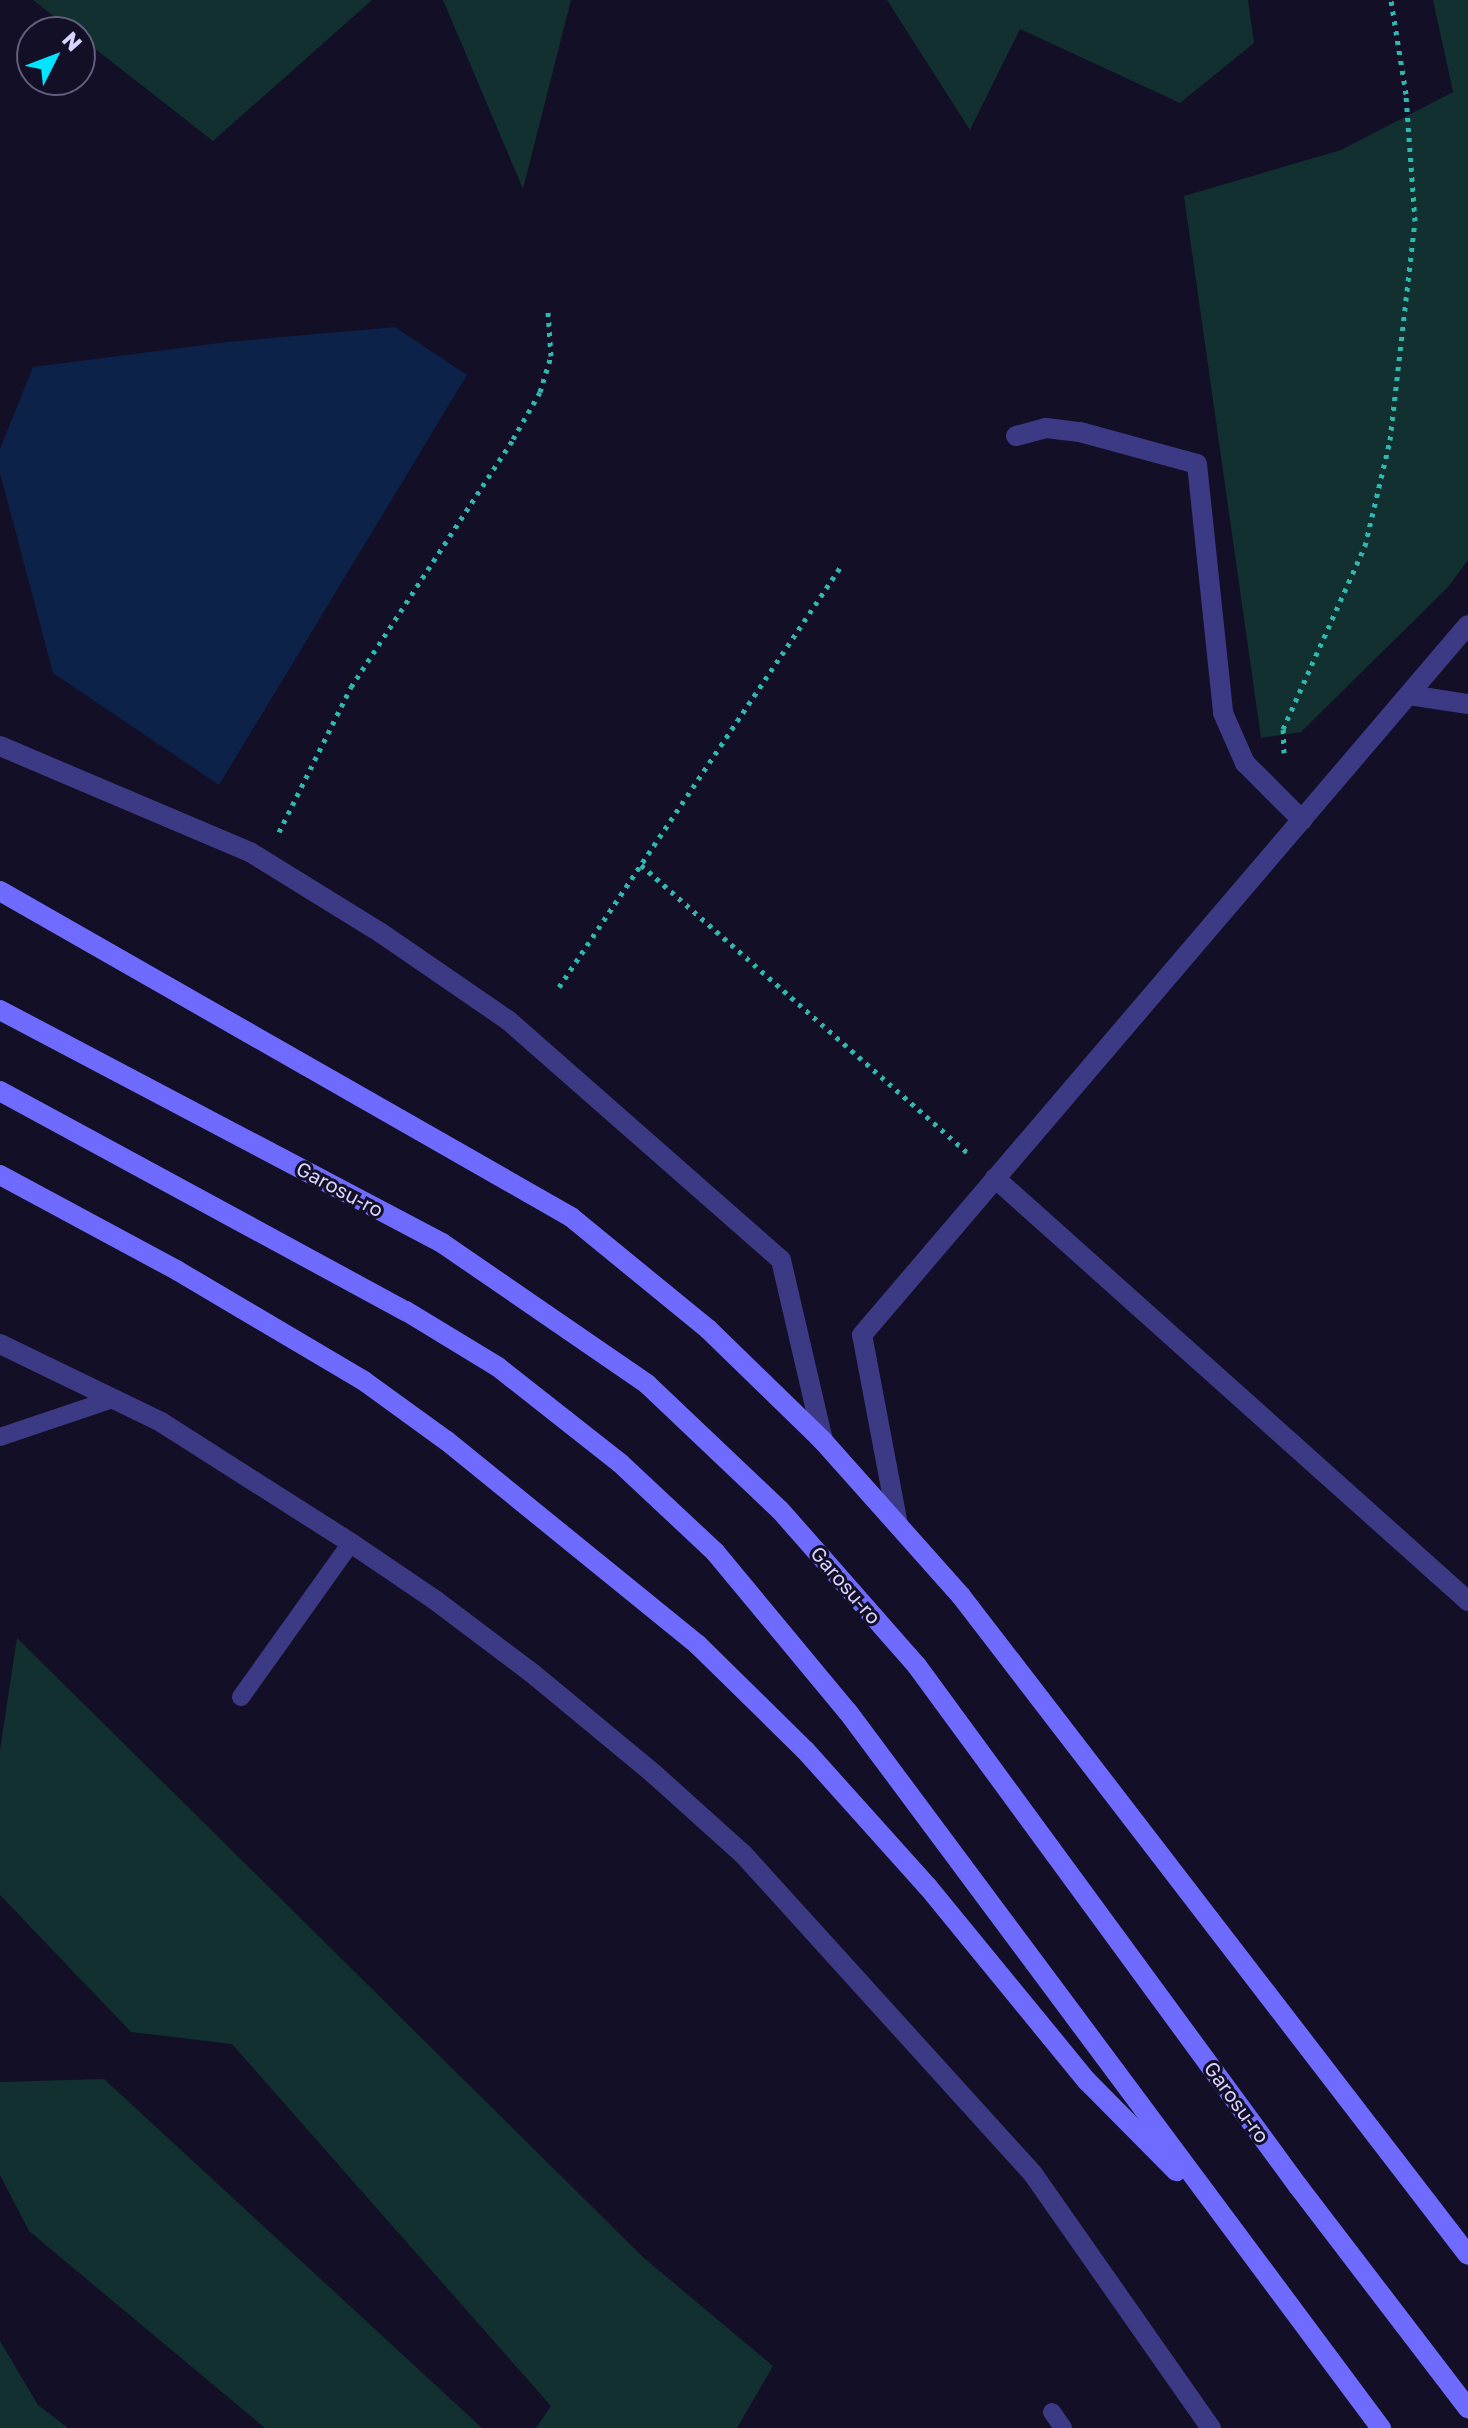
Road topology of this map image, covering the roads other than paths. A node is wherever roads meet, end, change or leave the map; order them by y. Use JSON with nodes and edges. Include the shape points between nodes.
{"nodes":[{"id":1,"x":1016,"y":436,"type":"dead end"},
{"id":2,"x":1468,"y":625,"type":"edge"},
{"id":3,"x":1409,"y":695,"type":"junction"},
{"id":4,"x":1468,"y":704,"type":"edge"},
{"id":5,"x":0,"y":746,"type":"edge"},
{"id":6,"x":1302,"y":820,"type":"junction"},
{"id":7,"x":0,"y":891,"type":"edge"},
{"id":8,"x":0,"y":1010,"type":"edge"},
{"id":9,"x":0,"y":1091,"type":"edge"},
{"id":10,"x":0,"y":1175,"type":"edge"},
{"id":11,"x":995,"y":1178,"type":"junction"},
{"id":12,"x":0,"y":1344,"type":"edge"},
{"id":13,"x":113,"y":1399,"type":"junction"},
{"id":14,"x":0,"y":1437,"type":"edge"},
{"id":15,"x":823,"y":1441,"type":"junction"},
{"id":16,"x":898,"y":1525,"type":"junction"},
{"id":17,"x":351,"y":1543,"type":"junction"},
{"id":18,"x":1468,"y":1601,"type":"edge"},
{"id":19,"x":241,"y":1697,"type":"dead end"},
{"id":20,"x":1223,"y":2218,"type":"junction"},
{"id":21,"x":1468,"y":2255,"type":"edge"},
{"id":22,"x":1468,"y":2408,"type":"edge"},
{"id":23,"x":1052,"y":2412,"type":"dead end"},
{"id":24,"x":1063,"y":2428,"type":"edge"},
{"id":25,"x":1211,"y":2428,"type":"edge"},
{"id":26,"x":1381,"y":2428,"type":"edge"}],
"edges":[{"from":1,"to":6,"type":"street","via":[[1046,428],[1080,432],[1197,464],[1223,713],[1245,763]]},
{"from":2,"to":3,"type":"street"},
{"from":3,"to":4,"type":"street"},
{"from":3,"to":6,"type":"street"},
{"from":5,"to":15,"type":"street","via":[[250,852],[509,1021],[781,1260]]},
{"from":6,"to":11,"type":"street"},
{"from":7,"to":15,"type":"main road","via":[[571,1217],[708,1329]]},
{"from":8,"to":22,"type":"main road","name":"Garosu-ro","via":[[442,1243],[647,1384],[780,1510],[917,1666],[1298,2186]]},
{"from":9,"to":20,"type":"main road","via":[[432,1327],[498,1367],[620,1463],[715,1552],[848,1712]]},
{"from":10,"to":20,"type":"main road","via":[[178,1271],[364,1381],[447,1441],[697,1644],[805,1750],[928,1887],[1087,2081]]},
{"from":11,"to":16,"type":"street","via":[[862,1335]]},
{"from":11,"to":18,"type":"street"},
{"from":12,"to":13,"type":"street"},
{"from":13,"to":14,"type":"lane"},
{"from":13,"to":17,"type":"street","via":[[161,1422]]},
{"from":15,"to":16,"type":"main road"},
{"from":16,"to":21,"type":"main road","via":[[961,1596]]},
{"from":17,"to":19,"type":"lane"},
{"from":17,"to":25,"type":"street","via":[[532,1673],[743,1854],[1033,2174]]},
{"from":20,"to":26,"type":"main road"},
{"from":23,"to":24,"type":"lane"}]}
